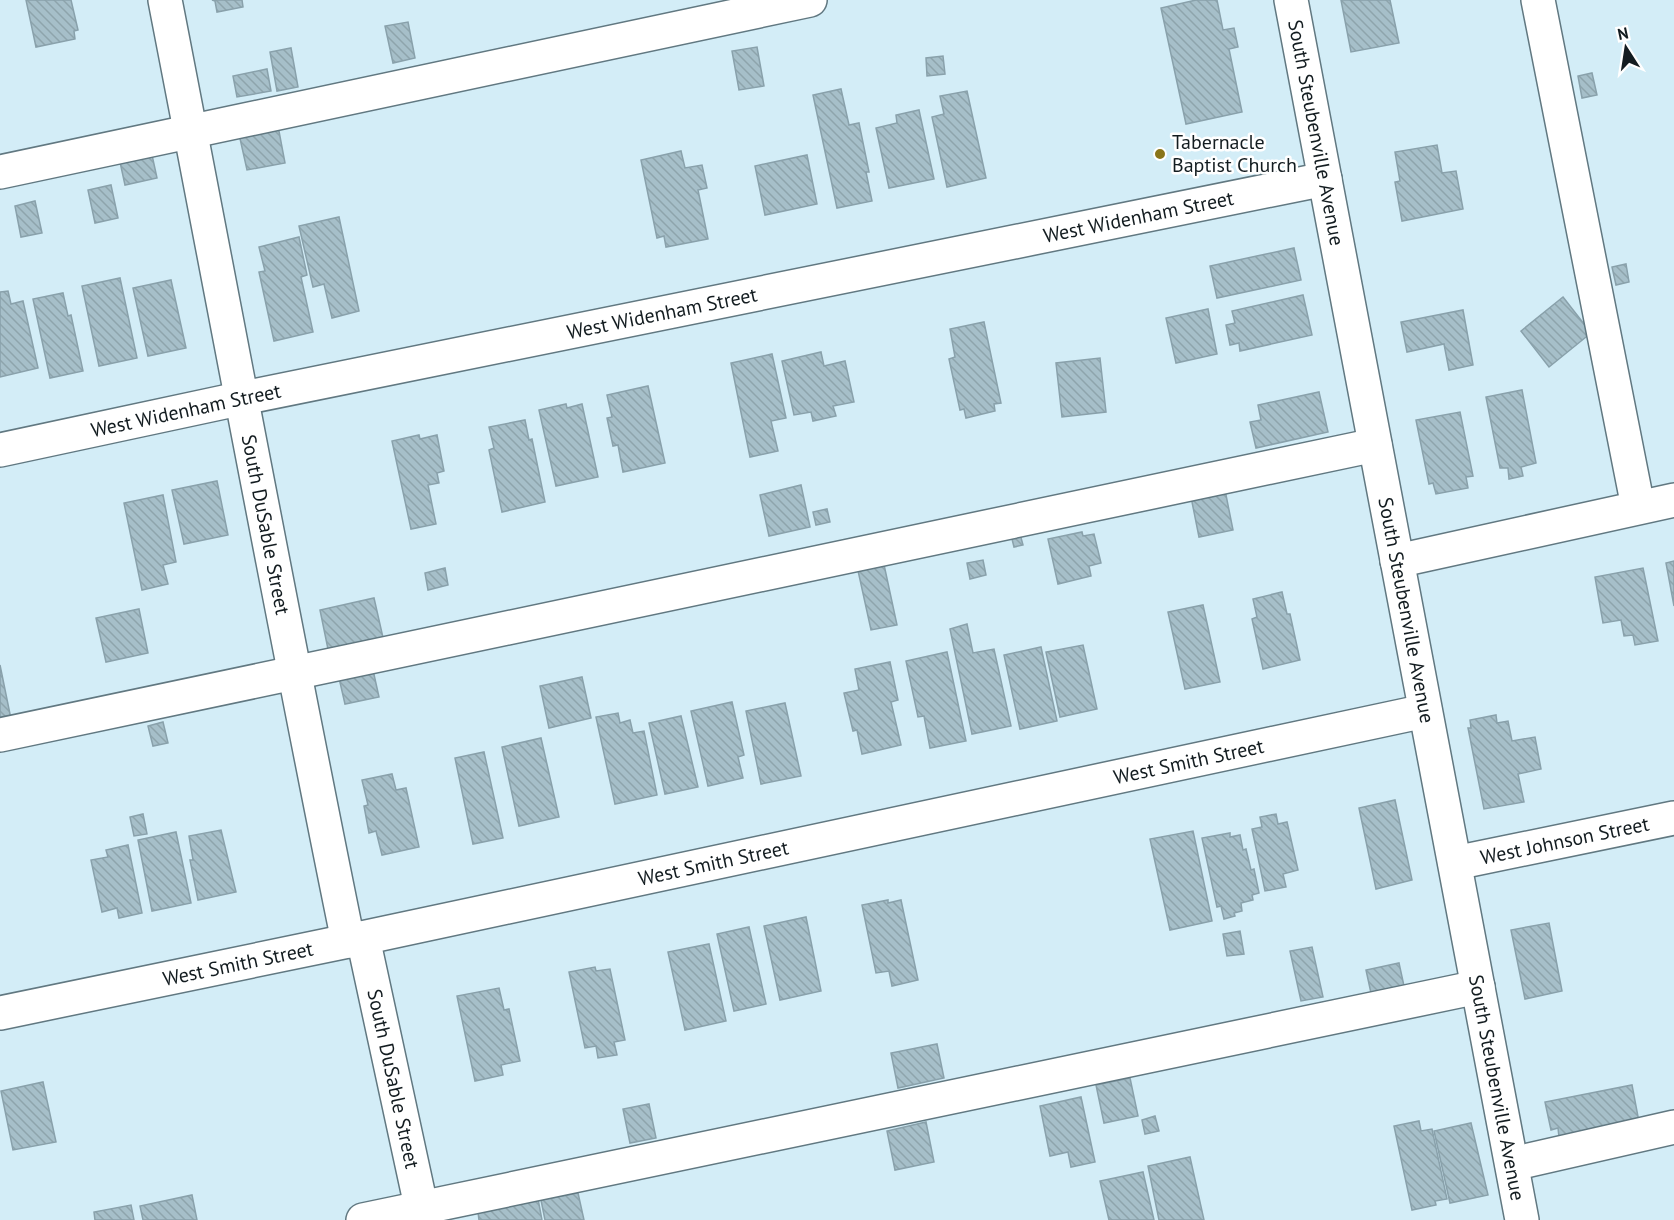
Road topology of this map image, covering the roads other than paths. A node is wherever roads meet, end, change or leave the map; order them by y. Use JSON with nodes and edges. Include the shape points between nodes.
{"nodes":[{"id":1,"x":165,"y":0,"type":"edge"},
{"id":2,"x":810,"y":0,"type":"edge"},
{"id":3,"x":1291,"y":0,"type":"edge"},
{"id":4,"x":1538,"y":0,"type":"edge"},
{"id":5,"x":191,"y":132,"type":"junction"},
{"id":6,"x":0,"y":172,"type":"edge"},
{"id":7,"x":1325,"y":179,"type":"junction"},
{"id":8,"x":243,"y":398,"type":"junction"},
{"id":9,"x":1375,"y":445,"type":"junction"},
{"id":10,"x":0,"y":450,"type":"edge"},
{"id":11,"x":1674,"y":500,"type":"edge"},
{"id":12,"x":1638,"y":507,"type":"junction"},
{"id":13,"x":1397,"y":561,"type":"junction"},
{"id":14,"x":294,"y":674,"type":"junction"},
{"id":15,"x":1425,"y":711,"type":"junction"},
{"id":16,"x":0,"y":735,"type":"edge"},
{"id":17,"x":1674,"y":818,"type":"edge"},
{"id":18,"x":1455,"y":863,"type":"junction"},
{"id":19,"x":355,"y":940,"type":"junction"},
{"id":20,"x":1478,"y":987,"type":"junction"},
{"id":21,"x":0,"y":1013,"type":"edge"},
{"id":22,"x":1674,"y":1127,"type":"edge"},
{"id":23,"x":1512,"y":1164,"type":"junction"},
{"id":24,"x":423,"y":1214,"type":"edge"},
{"id":25,"x":363,"y":1220,"type":"edge"},
{"id":26,"x":1522,"y":1220,"type":"edge"}],
"edges":[{"from":1,"to":5,"type":"street","name":"South DuSable Street"},
{"from":2,"to":5,"type":"street"},
{"from":3,"to":7,"type":"street","name":"South Steubenville Avenue"},
{"from":4,"to":12,"type":"street"},
{"from":5,"to":6,"type":"street"},
{"from":5,"to":8,"type":"street","name":"South DuSable Street"},
{"from":7,"to":8,"type":"street","name":"West Widenham Street"},
{"from":7,"to":9,"type":"street","name":"South Steubenville Avenue"},
{"from":8,"to":10,"type":"street","name":"West Widenham Street"},
{"from":8,"to":14,"type":"street","name":"South DuSable Street"},
{"from":9,"to":13,"type":"street","name":"South Steubenville Avenue"},
{"from":9,"to":14,"type":"street"},
{"from":11,"to":12,"type":"street"},
{"from":12,"to":13,"type":"street"},
{"from":13,"to":15,"type":"street","name":"South Steubenville Avenue"},
{"from":14,"to":16,"type":"street"},
{"from":14,"to":19,"type":"street","name":"South DuSable Street"},
{"from":15,"to":18,"type":"street","name":"South Steubenville Avenue"},
{"from":15,"to":19,"type":"street","name":"West Smith Street"},
{"from":17,"to":18,"type":"street","name":"West Johnson Street"},
{"from":18,"to":20,"type":"street","name":"South Steubenville Avenue"},
{"from":19,"to":21,"type":"street","name":"West Smith Street"},
{"from":19,"to":24,"type":"street","name":"South DuSable Street"},
{"from":20,"to":23,"type":"street","name":"South Steubenville Avenue"},
{"from":20,"to":24,"type":"street"},
{"from":22,"to":23,"type":"street"},
{"from":23,"to":26,"type":"street","name":"South Steubenville Avenue"},
{"from":24,"to":25,"type":"street"}]}
